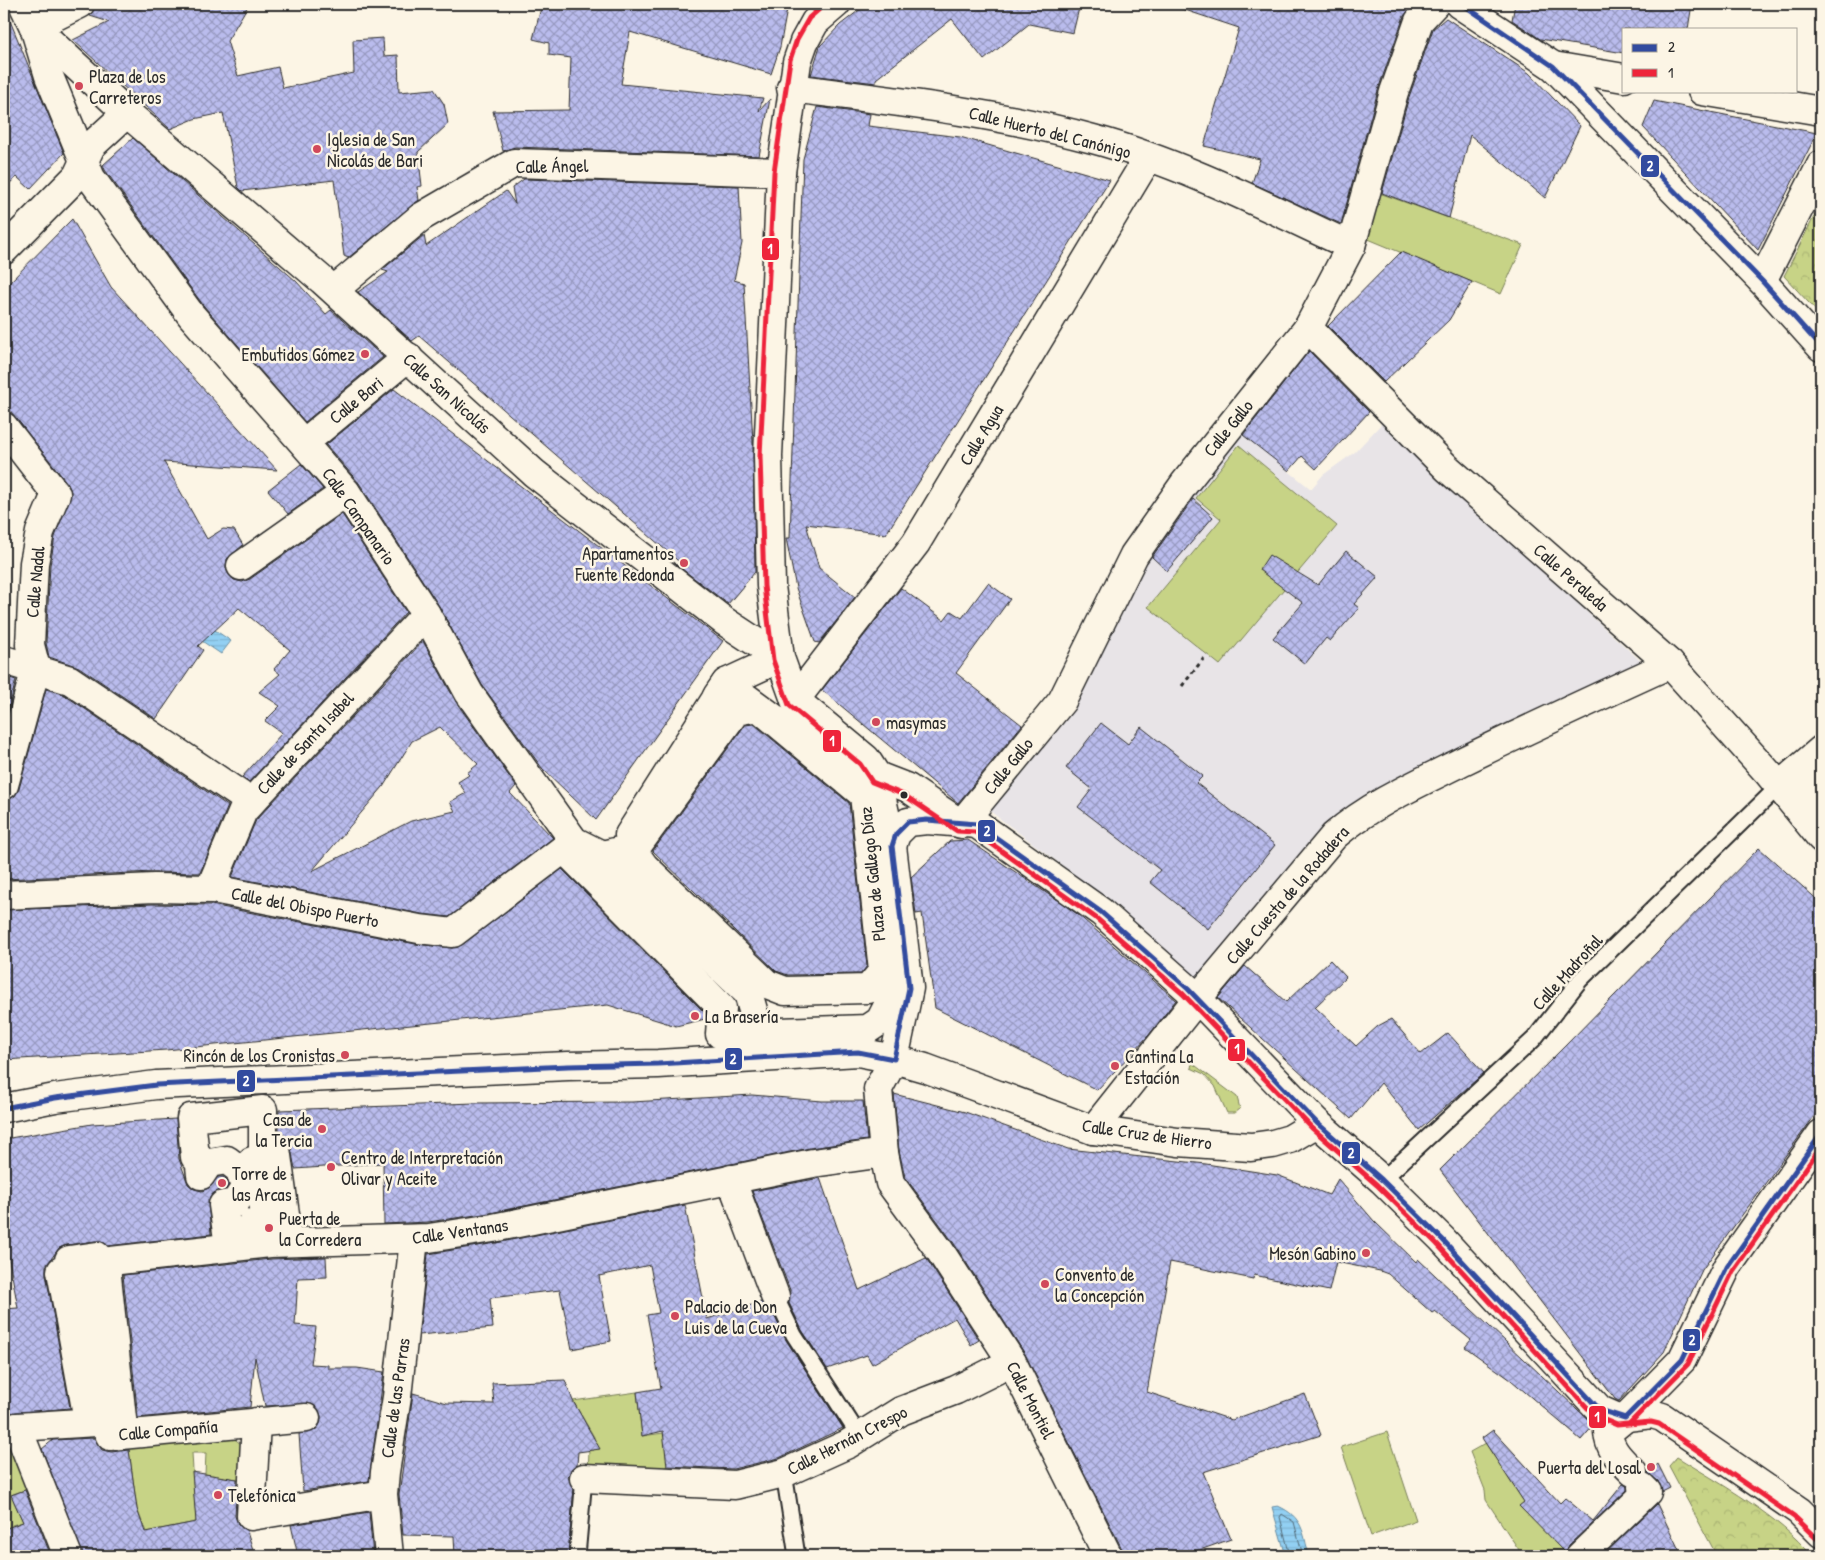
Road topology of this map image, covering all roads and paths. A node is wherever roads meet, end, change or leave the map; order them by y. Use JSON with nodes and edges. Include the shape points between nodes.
{"nodes":[{"id":1,"x":80,"y":4,"type":"edge"},
{"id":2,"x":836,"y":4,"type":"edge"},
{"id":3,"x":1435,"y":4,"type":"edge"},
{"id":4,"x":1461,"y":4,"type":"edge"},
{"id":5,"x":29,"y":16,"type":"edge"},
{"id":6,"x":1554,"y":66,"type":"junction"},
{"id":7,"x":1622,"y":78,"type":"edge"},
{"id":8,"x":791,"y":88,"type":"junction"},
{"id":9,"x":1708,"y":92,"type":"edge"},
{"id":10,"x":1821,"y":112,"type":"edge"},
{"id":11,"x":127,"y":113,"type":"junction"},
{"id":12,"x":1151,"y":158,"type":"junction"},
{"id":13,"x":84,"y":162,"type":"junction"},
{"id":14,"x":1821,"y":165,"type":"edge"},
{"id":15,"x":780,"y":172,"type":"junction"},
{"id":16,"x":1350,"y":246,"type":"junction"},
{"id":17,"x":4,"y":250,"type":"edge"},
{"id":18,"x":1762,"y":281,"type":"junction"},
{"id":19,"x":334,"y":290,"type":"junction"},
{"id":20,"x":1308,"y":328,"type":"junction"},
{"id":21,"x":1821,"y":347,"type":"edge"},
{"id":22,"x":408,"y":357,"type":"junction"},
{"id":23,"x":4,"y":427,"type":"edge"},
{"id":24,"x":304,"y":442,"type":"junction"},
{"id":25,"x":346,"y":492,"type":"junction"},
{"id":26,"x":241,"y":566,"type":"dead end"},
{"id":27,"x":426,"y":614,"type":"junction"},
{"id":28,"x":780,"y":658,"type":"junction"},
{"id":29,"x":1204,"y":658,"type":"dead end"},
{"id":30,"x":4,"y":660,"type":"edge"},
{"id":31,"x":1670,"y":664,"type":"junction"},
{"id":32,"x":36,"y":668,"type":"junction"},
{"id":33,"x":726,"y":683,"type":"junction"},
{"id":34,"x":1182,"y":686,"type":"dead end"},
{"id":35,"x":795,"y":700,"type":"junction"},
{"id":36,"x":1821,"y":750,"type":"edge"},
{"id":37,"x":1821,"y":774,"type":"edge"},
{"id":38,"x":877,"y":776,"type":"junction"},
{"id":39,"x":4,"y":785,"type":"edge"},
{"id":40,"x":1778,"y":787,"type":"junction"},
{"id":41,"x":251,"y":802,"type":"junction"},
{"id":42,"x":961,"y":824,"type":"junction"},
{"id":43,"x":1821,"y":826,"type":"edge"},
{"id":44,"x":1821,"y":838,"type":"edge"},
{"id":45,"x":574,"y":841,"type":"junction"},
{"id":46,"x":892,"y":846,"type":"junction"},
{"id":47,"x":602,"y":855,"type":"junction"},
{"id":48,"x":213,"y":889,"type":"junction"},
{"id":49,"x":4,"y":895,"type":"edge"},
{"id":50,"x":1197,"y":999,"type":"junction"},
{"id":51,"x":763,"y":1045,"type":"junction"},
{"id":52,"x":894,"y":1058,"type":"junction"},
{"id":53,"x":4,"y":1108,"type":"edge"},
{"id":54,"x":1317,"y":1123,"type":"junction"},
{"id":55,"x":1093,"y":1130,"type":"junction"},
{"id":56,"x":1821,"y":1134,"type":"edge"},
{"id":57,"x":884,"y":1153,"type":"junction"},
{"id":58,"x":731,"y":1179,"type":"junction"},
{"id":59,"x":1382,"y":1180,"type":"junction"},
{"id":60,"x":269,"y":1233,"type":"junction"},
{"id":61,"x":414,"y":1239,"type":"junction"},
{"id":62,"x":775,"y":1296,"type":"joint"},
{"id":63,"x":1012,"y":1362,"type":"junction"},
{"id":64,"x":104,"y":1418,"type":"junction"},
{"id":65,"x":306,"y":1418,"type":"dead end"},
{"id":66,"x":1625,"y":1418,"type":"junction"},
{"id":67,"x":256,"y":1422,"type":"junction"},
{"id":68,"x":10,"y":1428,"type":"edge"},
{"id":69,"x":860,"y":1437,"type":"junction"},
{"id":70,"x":784,"y":1473,"type":"junction"},
{"id":71,"x":584,"y":1478,"type":"joint"},
{"id":72,"x":383,"y":1494,"type":"junction"},
{"id":73,"x":1821,"y":1533,"type":"edge"},
{"id":74,"x":68,"y":1556,"type":"edge"},
{"id":75,"x":389,"y":1556,"type":"edge"},
{"id":76,"x":577,"y":1556,"type":"edge"},
{"id":77,"x":796,"y":1556,"type":"edge"},
{"id":78,"x":1108,"y":1556,"type":"edge"},
{"id":79,"x":1580,"y":1556,"type":"edge"}],
"edges":[{"from":1,"to":5,"type":"street"},
{"from":2,"to":8,"type":"street","via":[[815,22],[804,42]]},
{"from":3,"to":16,"type":"street","name":"Calle Gallo","via":[[1419,21]]},
{"from":4,"to":6,"type":"street"},
{"from":5,"to":11,"type":"street"},
{"from":5,"to":13,"type":"street","via":[[48,76]]},
{"from":6,"to":7,"type":"street"},
{"from":6,"to":18,"type":"street"},
{"from":8,"to":12,"type":"street","name":"Calle Huerto del Canónigo","via":[[971,112],[1093,139]]},
{"from":8,"to":15,"type":"street"},
{"from":9,"to":10,"type":"street"},
{"from":11,"to":13,"type":"street","via":[[91,146]]},
{"from":11,"to":19,"type":"street","name":"Calle San Nicolás"},
{"from":12,"to":16,"type":"street","name":"Calle Huerto del Canónigo"},
{"from":12,"to":35,"type":"street","name":"Calle Agua","via":[[1143,166],[916,544]]},
{"from":13,"to":17,"type":"street","via":[[77,176]]},
{"from":13,"to":24,"type":"street","name":"Calle Campanario","via":[[91,178],[190,315]]},
{"from":14,"to":18,"type":"street"},
{"from":15,"to":19,"type":"street","name":"Calle Ángel","via":[[514,163],[421,218]]},
{"from":15,"to":28,"type":"street","via":[[768,456],[771,586]]},
{"from":16,"to":20,"type":"street","name":"Calle Gallo"},
{"from":18,"to":21,"type":"street"},
{"from":19,"to":22,"type":"street","name":"Calle San Nicolás"},
{"from":20,"to":31,"type":"street","name":"Calle Peraleda","via":[[1447,468]]},
{"from":20,"to":42,"type":"street","name":"Calle Gallo","via":[[1184,484],[1134,555],[1062,701]]},
{"from":22,"to":24,"type":"street","name":"Calle Bari"},
{"from":22,"to":28,"type":"street","name":"Calle San Nicolás","via":[[534,473],[724,620]]},
{"from":23,"to":32,"type":"street","name":"Calle Nadal","via":[[56,494],[40,532],[34,563],[30,645]]},
{"from":24,"to":25,"type":"street","name":"Calle Campanario"},
{"from":25,"to":26,"type":"street"},
{"from":25,"to":27,"type":"street","name":"Calle Campanario"},
{"from":27,"to":41,"type":"street","name":"Calle de Santa Isabel"},
{"from":27,"to":45,"type":"street","name":"Calle Campanario","via":[[469,693]]},
{"from":28,"to":33,"type":"street"},
{"from":28,"to":35,"type":"street"},
{"from":29,"to":34,"type":"path"},
{"from":30,"to":32,"type":"street"},
{"from":31,"to":40,"type":"street","name":"Calle Peraleda"},
{"from":31,"to":50,"type":"street","name":"Calle Cuesta de la Rodadera","via":[[1590,699],[1385,800],[1349,823],[1334,836]]},
{"from":32,"to":39,"type":"street"},
{"from":32,"to":41,"type":"street","via":[[70,680]]},
{"from":33,"to":47,"type":"street"},
{"from":33,"to":47,"type":"street","name":"Plaza de Gallego Díaz","via":[[629,836],[640,842],[736,711],[758,707],[864,795],[883,971],[868,989],[785,991],[767,984],[644,866],[631,848]]},
{"from":33,"to":51,"type":"street","name":"Plaza de Gallego Díaz","via":[[872,790],[896,990],[880,1020],[868,1029]]},
{"from":35,"to":38,"type":"street","name":"Plaza de Gallego Díaz","via":[[866,759]]},
{"from":36,"to":40,"type":"street"},
{"from":37,"to":43,"type":"street","via":[[1796,796]]},
{"from":38,"to":42,"type":"street","via":[[908,788]]},
{"from":38,"to":46,"type":"street","name":"Plaza de Gallego Díaz"},
{"from":40,"to":44,"type":"street","name":"Calle Peraleda"},
{"from":40,"to":59,"type":"lane","name":"Calle Madroñal","via":[[1580,980],[1534,1039]]},
{"from":41,"to":48,"type":"street","name":"Calle de Santa Isabel","via":[[243,811],[215,876]]},
{"from":42,"to":46,"type":"street","name":"Plaza de Gallego Díaz","via":[[927,820],[908,822],[896,834]]},
{"from":42,"to":50,"type":"street","via":[[977,824],[1101,912]]},
{"from":45,"to":47,"type":"street"},
{"from":45,"to":48,"type":"street","name":"Calle del Obispo Puerto","via":[[453,933]]},
{"from":46,"to":52,"type":"street","name":"Plaza de Gallego Díaz","via":[[909,988]]},
{"from":47,"to":51,"type":"street","via":[[748,993]]},
{"from":47,"to":51,"type":"street","name":"Plaza de Gallego Díaz","via":[[568,853],[722,1008],[720,1034]]},
{"from":48,"to":49,"type":"street","name":"Calle del Obispo Puerto","via":[[154,888]]},
{"from":50,"to":54,"type":"street"},
{"from":50,"to":55,"type":"street","name":"Calle Cuesta de la Rodadera"},
{"from":51,"to":52,"type":"street","name":"Calle Cruz de Hierro"},
{"from":51,"to":53,"type":"street","via":[[156,1085]]},
{"from":52,"to":55,"type":"street","name":"Calle Cruz de Hierro"},
{"from":52,"to":57,"type":"street","name":"Plaza de Gallego Díaz","via":[[878,1089]]},
{"from":54,"to":55,"type":"street","name":"Calle Cruz de Hierro","via":[[1290,1139],[1251,1147],[1178,1142]]},
{"from":54,"to":59,"type":"street"},
{"from":56,"to":66,"type":"street","via":[[1727,1267],[1682,1360]]},
{"from":57,"to":58,"type":"street","name":"Calle Ventanas"},
{"from":57,"to":63,"type":"street","name":"Calle Montiel","via":[[890,1183],[940,1251]]},
{"from":58,"to":61,"type":"street","name":"Calle Ventanas","via":[[493,1228]]},
{"from":58,"to":62,"type":"street"},
{"from":59,"to":66,"type":"street","via":[[1442,1238],[1600,1410]]},
{"from":60,"to":60,"type":"street","via":[[286,1222],[276,1148],[263,1149],[263,1110],[239,1109],[191,1118],[195,1157],[199,1157],[201,1175],[209,1164],[227,1160],[240,1170],[245,1188],[235,1202],[223,1204],[228,1239],[252,1234],[252,1223]]},
{"from":60,"to":61,"type":"street","name":"Calle Ventanas"},
{"from":60,"to":64,"type":"street","name":"Calle Ventanas","via":[[102,1262],[91,1268],[87,1280]]},
{"from":61,"to":72,"type":"street","name":"Calle de las Parras"},
{"from":62,"to":69,"type":"lane","via":[[794,1335]]},
{"from":63,"to":69,"type":"street","name":"Calle Hernán Crespo","via":[[956,1390],[901,1411]]},
{"from":63,"to":78,"type":"street","name":"Calle Montiel"},
{"from":64,"to":67,"type":"street","name":"Calle Compañía","via":[[110,1436]]},
{"from":64,"to":68,"type":"street","name":"Calle Compañía"},
{"from":65,"to":67,"type":"street","name":"Calle Compañía"},
{"from":66,"to":73,"type":"street","via":[[1652,1414],[1662,1417],[1798,1511]]},
{"from":66,"to":79,"type":"street","via":[[1608,1432],[1609,1441],[1647,1492]]},
{"from":67,"to":72,"type":"street","via":[[252,1516]]},
{"from":68,"to":74,"type":"street"},
{"from":69,"to":70,"type":"street","name":"Calle Hernán Crespo"},
{"from":70,"to":71,"type":"street","name":"Calle Hernán Crespo","via":[[735,1485]]},
{"from":70,"to":77,"type":"lane"},
{"from":71,"to":76,"type":"lane"},
{"from":72,"to":75,"type":"street","name":"Calle de las Parras"}]}
